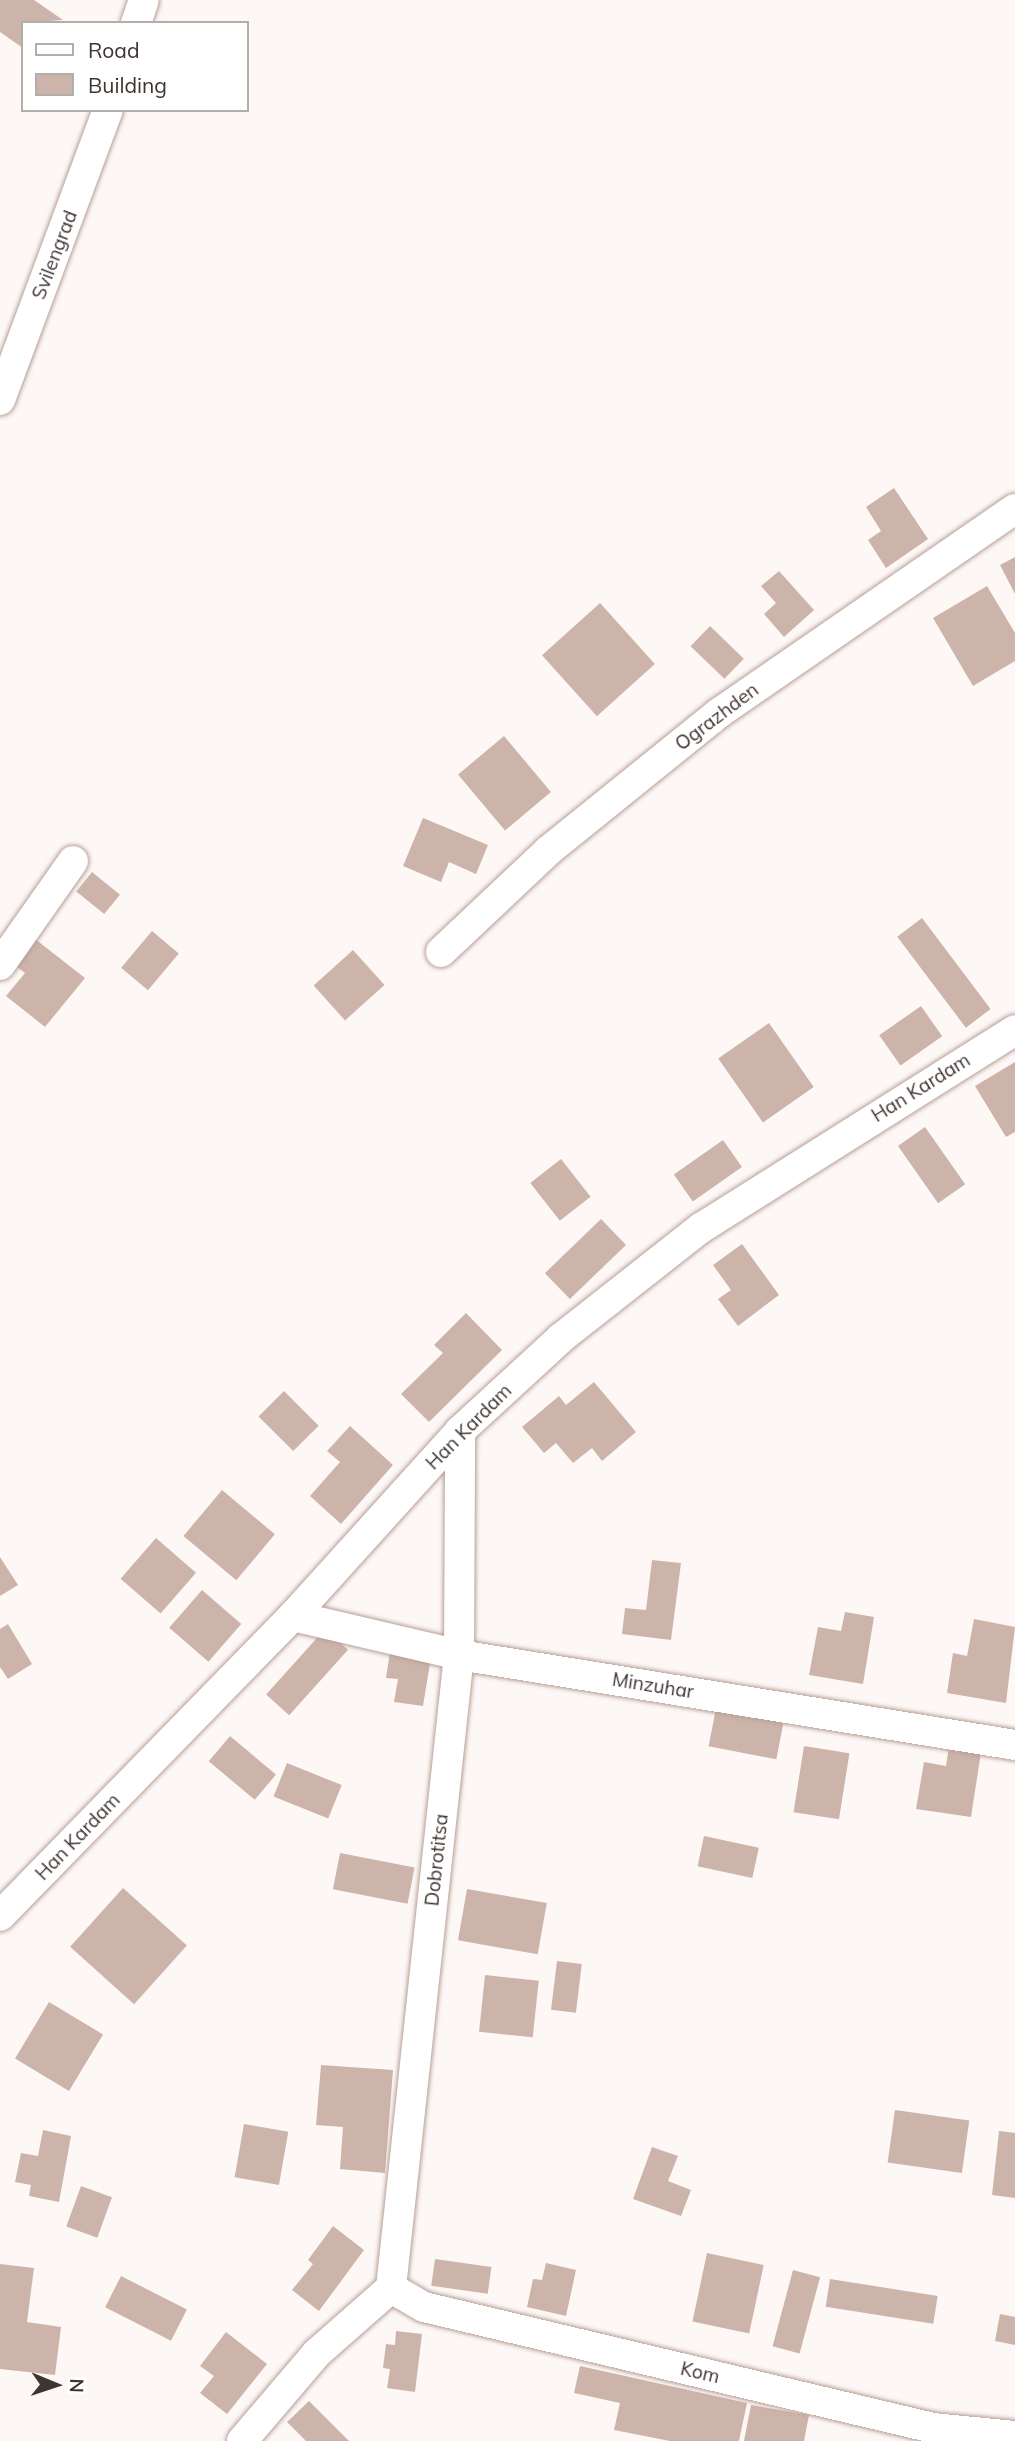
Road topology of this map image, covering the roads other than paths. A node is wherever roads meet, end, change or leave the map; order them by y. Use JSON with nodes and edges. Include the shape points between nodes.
{"nodes":[{"id":1,"x":144,"y":0,"type":"edge"},
{"id":2,"x":137,"y":21,"type":"edge"},
{"id":3,"x":107,"y":112,"type":"edge"},
{"id":4,"x":0,"y":400,"type":"edge"},
{"id":5,"x":1015,"y":509,"type":"edge"},
{"id":6,"x":73,"y":861,"type":"dead end"},
{"id":7,"x":441,"y":952,"type":"dead end"},
{"id":8,"x":0,"y":965,"type":"edge"},
{"id":9,"x":1015,"y":1030,"type":"edge"},
{"id":10,"x":460,"y":1431,"type":"junction"},
{"id":11,"x":293,"y":1616,"type":"junction"},
{"id":12,"x":459,"y":1655,"type":"junction"},
{"id":13,"x":1015,"y":1745,"type":"edge"},
{"id":14,"x":0,"y":1916,"type":"edge"},
{"id":15,"x":391,"y":2288,"type":"junction"},
{"id":16,"x":1015,"y":2437,"type":"edge"},
{"id":17,"x":242,"y":2441,"type":"edge"}],
"edges":[{"from":1,"to":2,"type":"street"},
{"from":3,"to":4,"type":"street","name":"Svilengrad"},
{"from":5,"to":7,"type":"street","name":"Ograzhden","via":[[719,713],[548,851]]},
{"from":6,"to":8,"type":"street"},
{"from":9,"to":10,"type":"street","name":"Han Kardam","via":[[701,1228],[561,1338]]},
{"from":10,"to":11,"type":"street","name":"Han Kardam"},
{"from":10,"to":12,"type":"street","name":"Dobrotitsa"},
{"from":11,"to":12,"type":"street","name":"Minzuhar"},
{"from":11,"to":14,"type":"street","name":"Han Kardam"},
{"from":12,"to":13,"type":"street","name":"Minzuhar"},
{"from":12,"to":15,"type":"street","name":"Dobrotitsa"},
{"from":15,"to":16,"type":"street","name":"Kom","via":[[438,2311],[933,2428]]},
{"from":15,"to":17,"type":"street","via":[[317,2353]]}]}
